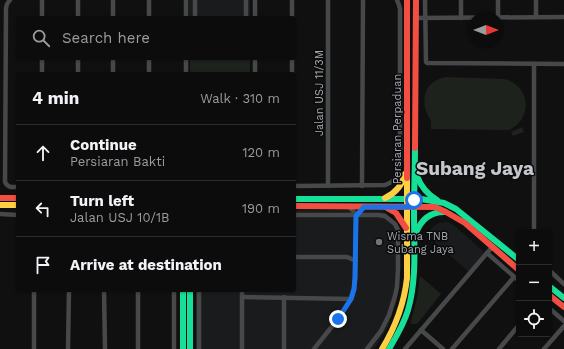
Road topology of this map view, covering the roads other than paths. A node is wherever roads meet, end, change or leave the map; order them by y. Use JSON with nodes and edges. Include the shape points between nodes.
{"nodes":[{"id":1,"x":10,"y":0,"type":"edge"},
{"id":2,"x":42,"y":0,"type":"edge"},
{"id":3,"x":78,"y":0,"type":"edge"},
{"id":4,"x":114,"y":0,"type":"edge"},
{"id":5,"x":149,"y":0,"type":"edge"},
{"id":6,"x":186,"y":0,"type":"edge"},
{"id":7,"x":195,"y":0,"type":"edge"},
{"id":8,"x":246,"y":0,"type":"edge"},
{"id":9,"x":255,"y":0,"type":"edge"},
{"id":10,"x":292,"y":0,"type":"edge"},
{"id":11,"x":328,"y":0,"type":"edge"},
{"id":12,"x":363,"y":0,"type":"edge"},
{"id":13,"x":397,"y":0,"type":"edge"},
{"id":14,"x":407,"y":0,"type":"edge"},
{"id":15,"x":416,"y":0,"type":"edge"},
{"id":16,"x":425,"y":0,"type":"edge"},
{"id":17,"x":461,"y":0,"type":"edge"},
{"id":18,"x":498,"y":0,"type":"edge"},
{"id":19,"x":536,"y":0,"type":"edge"},
{"id":20,"x":498,"y":12,"type":"edge"},
{"id":21,"x":42,"y":16,"type":"edge"},
{"id":22,"x":78,"y":16,"type":"edge"},
{"id":23,"x":114,"y":16,"type":"edge"},
{"id":24,"x":149,"y":16,"type":"edge"},
{"id":25,"x":186,"y":16,"type":"edge"},
{"id":26,"x":195,"y":16,"type":"edge"},
{"id":27,"x":246,"y":16,"type":"edge"},
{"id":28,"x":255,"y":16,"type":"edge"},
{"id":29,"x":292,"y":16,"type":"edge"},
{"id":30,"x":536,"y":17,"type":"junction"},
{"id":31,"x":564,"y":17,"type":"edge"},
{"id":32,"x":416,"y":18,"type":"junction"},
{"id":33,"x":425,"y":18,"type":"junction"},
{"id":34,"x":461,"y":18,"type":"junction"},
{"id":35,"x":468,"y":18,"type":"edge"},
{"id":36,"x":504,"y":18,"type":"edge"},
{"id":37,"x":42,"y":60,"type":"edge"},
{"id":38,"x":78,"y":60,"type":"edge"},
{"id":39,"x":113,"y":60,"type":"edge"},
{"id":40,"x":149,"y":60,"type":"edge"},
{"id":41,"x":186,"y":60,"type":"edge"},
{"id":42,"x":255,"y":60,"type":"edge"},
{"id":43,"x":292,"y":60,"type":"edge"},
{"id":44,"x":534,"y":64,"type":"junction"},
{"id":45,"x":564,"y":64,"type":"edge"},
{"id":46,"x":42,"y":72,"type":"edge"},
{"id":47,"x":78,"y":72,"type":"edge"},
{"id":48,"x":113,"y":72,"type":"edge"},
{"id":49,"x":149,"y":72,"type":"edge"},
{"id":50,"x":186,"y":72,"type":"edge"},
{"id":51,"x":255,"y":72,"type":"edge"},
{"id":52,"x":292,"y":72,"type":"edge"},
{"id":53,"x":416,"y":166,"type":"junction"},
{"id":54,"x":407,"y":169,"type":"junction"},
{"id":55,"x":296,"y":186,"type":"edge"},
{"id":56,"x":328,"y":186,"type":"junction"},
{"id":57,"x":362,"y":186,"type":"junction"},
{"id":58,"x":16,"y":187,"type":"edge"},
{"id":59,"x":0,"y":198,"type":"edge"},
{"id":60,"x":16,"y":198,"type":"edge"},
{"id":61,"x":296,"y":199,"type":"edge"},
{"id":62,"x":380,"y":199,"type":"junction"},
{"id":63,"x":407,"y":200,"type":"junction"},
{"id":64,"x":414,"y":200,"type":"junction"},
{"id":65,"x":438,"y":201,"type":"junction"},
{"id":66,"x":0,"y":205,"type":"edge"},
{"id":67,"x":16,"y":205,"type":"edge"},
{"id":68,"x":296,"y":206,"type":"edge"},
{"id":69,"x":348,"y":206,"type":"junction"},
{"id":70,"x":364,"y":207,"type":"junction"},
{"id":71,"x":379,"y":207,"type":"junction"},
{"id":72,"x":407,"y":207,"type":"junction"},
{"id":73,"x":414,"y":207,"type":"junction"},
{"id":74,"x":446,"y":212,"type":"junction"},
{"id":75,"x":0,"y":214,"type":"edge"},
{"id":76,"x":16,"y":215,"type":"edge"},
{"id":77,"x":296,"y":215,"type":"edge"},
{"id":78,"x":356,"y":216,"type":"junction"},
{"id":79,"x":534,"y":229,"type":"edge"},
{"id":80,"x":407,"y":231,"type":"junction"},
{"id":81,"x":415,"y":237,"type":"junction"},
{"id":82,"x":493,"y":246,"type":"junction"},
{"id":83,"x":356,"y":251,"type":"junction"},
{"id":84,"x":488,"y":253,"type":"junction"},
{"id":85,"x":296,"y":257,"type":"edge"},
{"id":86,"x":347,"y":257,"type":"junction"},
{"id":87,"x":516,"y":257,"type":"edge"},
{"id":88,"x":356,"y":261,"type":"junction"},
{"id":89,"x":516,"y":267,"type":"edge"},
{"id":90,"x":552,"y":273,"type":"edge"},
{"id":91,"x":514,"y":277,"type":"joint"},
{"id":92,"x":564,"y":284,"type":"edge"},
{"id":93,"x":552,"y":288,"type":"edge"},
{"id":94,"x":34,"y":292,"type":"edge"},
{"id":95,"x":68,"y":292,"type":"edge"},
{"id":96,"x":104,"y":292,"type":"edge"},
{"id":97,"x":138,"y":292,"type":"edge"},
{"id":98,"x":174,"y":292,"type":"edge"},
{"id":99,"x":183,"y":292,"type":"edge"},
{"id":100,"x":190,"y":292,"type":"edge"},
{"id":101,"x":199,"y":292,"type":"edge"},
{"id":102,"x":242,"y":292,"type":"edge"},
{"id":103,"x":242,"y":297,"type":"junction"},
{"id":104,"x":284,"y":297,"type":"junction"},
{"id":105,"x":552,"y":297,"type":"edge"},
{"id":106,"x":564,"y":298,"type":"edge"},
{"id":107,"x":351,"y":299,"type":"junction"},
{"id":108,"x":564,"y":307,"type":"edge"},
{"id":109,"x":552,"y":311,"type":"edge"},
{"id":110,"x":564,"y":321,"type":"edge"},
{"id":111,"x":564,"y":326,"type":"edge"},
{"id":112,"x":516,"y":328,"type":"edge"},
{"id":113,"x":421,"y":330,"type":"junction"},
{"id":114,"x":34,"y":349,"type":"edge"},
{"id":115,"x":68,"y":349,"type":"edge"},
{"id":116,"x":105,"y":349,"type":"edge"},
{"id":117,"x":138,"y":349,"type":"edge"},
{"id":118,"x":174,"y":349,"type":"edge"},
{"id":119,"x":183,"y":349,"type":"edge"},
{"id":120,"x":190,"y":349,"type":"edge"},
{"id":121,"x":199,"y":349,"type":"edge"},
{"id":122,"x":242,"y":349,"type":"edge"},
{"id":123,"x":284,"y":349,"type":"edge"},
{"id":124,"x":314,"y":349,"type":"edge"},
{"id":125,"x":367,"y":349,"type":"edge"},
{"id":126,"x":382,"y":349,"type":"edge"},
{"id":127,"x":389,"y":349,"type":"edge"},
{"id":128,"x":405,"y":349,"type":"edge"},
{"id":129,"x":443,"y":349,"type":"edge"},
{"id":130,"x":452,"y":349,"type":"edge"},
{"id":131,"x":498,"y":349,"type":"edge"},
{"id":132,"x":544,"y":349,"type":"edge"}],
"edges":[{"from":1,"to":58,"type":"street","via":[[6,8],[5,182],[8,186]]},
{"from":2,"to":21,"type":"street"},
{"from":3,"to":22,"type":"street"},
{"from":4,"to":23,"type":"street"},
{"from":5,"to":24,"type":"street"},
{"from":6,"to":25,"type":"street"},
{"from":7,"to":26,"type":"street"},
{"from":8,"to":27,"type":"street"},
{"from":9,"to":28,"type":"street"},
{"from":10,"to":29,"type":"street"},
{"from":11,"to":56,"type":"street","name":"Jalan USJ 11/3M"},
{"from":12,"to":57,"type":"street"},
{"from":13,"to":57,"type":"street","via":[[400,161],[397,178],[385,186]]},
{"from":14,"to":54,"type":"main road","name":"Persiaran Perpaduan"},
{"from":15,"to":32,"type":"main road","name":"Persiaran Perpaduan"},
{"from":16,"to":33,"type":"street"},
{"from":17,"to":34,"type":"street"},
{"from":18,"to":20,"type":"street"},
{"from":19,"to":30,"type":"street"},
{"from":30,"to":31,"type":"street"},
{"from":30,"to":36,"type":"street"},
{"from":32,"to":33,"type":"street"},
{"from":32,"to":53,"type":"main road","name":"Persiaran Perpaduan"},
{"from":33,"to":34,"type":"street"},
{"from":33,"to":44,"type":"street","via":[[428,63]]},
{"from":34,"to":35,"type":"street"},
{"from":37,"to":46,"type":"street"},
{"from":38,"to":47,"type":"street"},
{"from":39,"to":48,"type":"street"},
{"from":40,"to":49,"type":"street"},
{"from":41,"to":50,"type":"street"},
{"from":42,"to":51,"type":"street"},
{"from":43,"to":52,"type":"street"},
{"from":44,"to":45,"type":"street"},
{"from":44,"to":79,"type":"street"},
{"from":53,"to":64,"type":"main road","name":"Persiaran Perpaduan"},
{"from":53,"to":65,"type":"main road","via":[[420,185],[427,194]]},
{"from":54,"to":62,"type":"main road","via":[[395,193]]},
{"from":54,"to":63,"type":"main road","name":"Persiaran Perpaduan"},
{"from":55,"to":56,"type":"street"},
{"from":56,"to":57,"type":"street"},
{"from":59,"to":60,"type":"main road"},
{"from":61,"to":62,"type":"main road"},
{"from":62,"to":63,"type":"main road"},
{"from":63,"to":64,"type":"main road"},
{"from":63,"to":72,"type":"main road","name":"Persiaran Perpaduan"},
{"from":64,"to":65,"type":"main road"},
{"from":64,"to":73,"type":"main road","name":"Persiaran Perpaduan"},
{"from":65,"to":87,"type":"main road","via":[[456,209]]},
{"from":66,"to":67,"type":"main road"},
{"from":68,"to":69,"type":"main road"},
{"from":69,"to":70,"type":"main road"},
{"from":69,"to":78,"type":"street"},
{"from":70,"to":71,"type":"main road"},
{"from":70,"to":78,"type":"street"},
{"from":71,"to":72,"type":"main road"},
{"from":71,"to":80,"type":"main road","via":[[393,210]]},
{"from":72,"to":73,"type":"main road"},
{"from":72,"to":80,"type":"main road","name":"Persiaran Perpaduan"},
{"from":73,"to":74,"type":"main road","via":[[435,207]]},
{"from":73,"to":81,"type":"main road","name":"Persiaran Perpaduan"},
{"from":74,"to":81,"type":"main road","via":[[434,212],[430,215],[418,227]]},
{"from":74,"to":82,"type":"main road","via":[[465,222]]},
{"from":75,"to":76,"type":"street"},
{"from":77,"to":78,"type":"street"},
{"from":78,"to":83,"type":"street"},
{"from":78,"to":125,"type":"street","via":[[385,216],[398,230],[395,296],[381,331]]},
{"from":80,"to":126,"type":"main road","name":"Persiaran Perpaduan","via":[[405,296],[397,322]]},
{"from":81,"to":127,"type":"main road","name":"Persiaran Perpaduan","via":[[414,279],[410,303],[402,326]]},
{"from":82,"to":84,"type":"street"},
{"from":82,"to":89,"type":"main road"},
{"from":83,"to":86,"type":"street"},
{"from":83,"to":88,"type":"street"},
{"from":84,"to":91,"type":"street"},
{"from":84,"to":113,"type":"street"},
{"from":85,"to":86,"type":"street"},
{"from":86,"to":88,"type":"street"},
{"from":88,"to":107,"type":"street"},
{"from":90,"to":92,"type":"street"},
{"from":91,"to":130,"type":"street"},
{"from":93,"to":106,"type":"main road"},
{"from":94,"to":114,"type":"street"},
{"from":95,"to":115,"type":"street"},
{"from":96,"to":116,"type":"street"},
{"from":97,"to":117,"type":"street"},
{"from":98,"to":118,"type":"street"},
{"from":99,"to":119,"type":"main road"},
{"from":100,"to":120,"type":"main road"},
{"from":101,"to":121,"type":"street"},
{"from":102,"to":103,"type":"street"},
{"from":103,"to":104,"type":"street"},
{"from":103,"to":122,"type":"street"},
{"from":104,"to":107,"type":"street"},
{"from":104,"to":123,"type":"street"},
{"from":105,"to":108,"type":"main road"},
{"from":107,"to":124,"type":"street"},
{"from":109,"to":110,"type":"street"},
{"from":111,"to":132,"type":"street"},
{"from":112,"to":131,"type":"street"},
{"from":113,"to":128,"type":"street"},
{"from":113,"to":129,"type":"street"}]}
